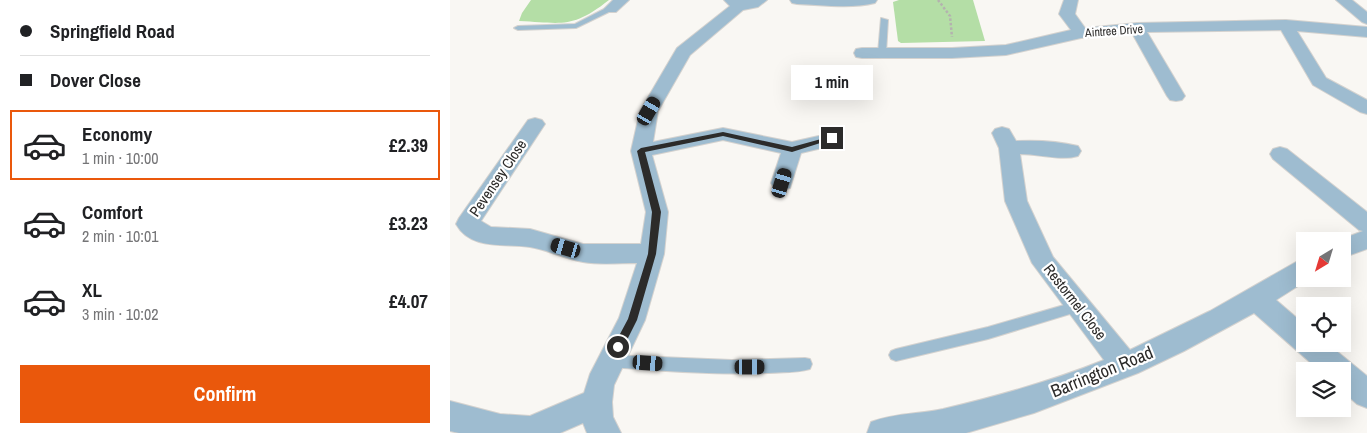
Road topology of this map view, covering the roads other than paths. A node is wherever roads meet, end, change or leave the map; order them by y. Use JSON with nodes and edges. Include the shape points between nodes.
{"nodes":[{"id":1,"x":797,"y":0,"type":"edge"},
{"id":2,"x":870,"y":0,"type":"edge"},
{"id":3,"x":1071,"y":0,"type":"edge"},
{"id":4,"x":1343,"y":0,"type":"edge"},
{"id":5,"x":744,"y":2,"type":"edge"},
{"id":6,"x":616,"y":4,"type":"edge"},
{"id":7,"x":1367,"y":19,"type":"edge"},
{"id":8,"x":884,"y":20,"type":"dead end"},
{"id":9,"x":1286,"y":25,"type":"junction"},
{"id":10,"x":518,"y":28,"type":"dead end"},
{"id":11,"x":1137,"y":28,"type":"junction"},
{"id":12,"x":1367,"y":32,"type":"edge"},
{"id":13,"x":1081,"y":33,"type":"junction"},
{"id":14,"x":862,"y":53,"type":"dead end"},
{"id":15,"x":882,"y":53,"type":"junction"},
{"id":16,"x":1176,"y":96,"type":"dead end"},
{"id":17,"x":1367,"y":108,"type":"edge"},
{"id":18,"x":535,"y":124,"type":"dead end"},
{"id":19,"x":832,"y":138,"type":"dead end"},
{"id":20,"x":792,"y":149,"type":"junction"},
{"id":21,"x":641,"y":151,"type":"junction"},
{"id":22,"x":1071,"y":152,"type":"dead end"},
{"id":23,"x":1280,"y":154,"type":"dead end"},
{"id":24,"x":782,"y":183,"type":"dead end"},
{"id":25,"x":1367,"y":224,"type":"edge"},
{"id":26,"x":1367,"y":239,"type":"edge"},
{"id":27,"x":1351,"y":245,"type":"edge"},
{"id":28,"x":652,"y":254,"type":"junction"},
{"id":29,"x":1296,"y":274,"type":"edge"},
{"id":30,"x":1256,"y":300,"type":"junction"},
{"id":31,"x":1078,"y":306,"type":"junction"},
{"id":32,"x":1296,"y":333,"type":"edge"},
{"id":33,"x":1318,"y":352,"type":"edge"},
{"id":34,"x":896,"y":355,"type":"dead end"},
{"id":35,"x":612,"y":361,"type":"junction"},
{"id":36,"x":1330,"y":362,"type":"edge"},
{"id":37,"x":805,"y":364,"type":"dead end"},
{"id":38,"x":1125,"y":365,"type":"junction"},
{"id":39,"x":1351,"y":380,"type":"edge"},
{"id":40,"x":1367,"y":394,"type":"edge"},
{"id":41,"x":597,"y":402,"type":"junction"},
{"id":42,"x":450,"y":416,"type":"edge"},
{"id":43,"x":606,"y":433,"type":"edge"},
{"id":44,"x":882,"y":433,"type":"edge"}],
"edges":[{"from":1,"to":2,"type":"street"},
{"from":3,"to":13,"type":"street","via":[[1066,14]]},
{"from":4,"to":7,"type":"street"},
{"from":5,"to":21,"type":"street","via":[[683,52],[649,111]]},
{"from":6,"to":10,"type":"lane","via":[[576,26]]},
{"from":8,"to":15,"type":"lane"},
{"from":9,"to":11,"type":"street","name":"Aintree Drive"},
{"from":9,"to":12,"type":"street","name":"Aintree Drive"},
{"from":9,"to":17,"type":"street","via":[[1319,81]]},
{"from":11,"to":13,"type":"street","name":"Aintree Drive"},
{"from":11,"to":16,"type":"street"},
{"from":13,"to":15,"type":"street","name":"Aintree Drive","via":[[1006,50]]},
{"from":14,"to":15,"type":"street","name":"Aintree Drive"},
{"from":18,"to":28,"type":"street","name":"Pevensey Close","via":[[467,224],[487,236],[530,238],[583,253]]},
{"from":19,"to":20,"type":"street"},
{"from":20,"to":21,"type":"street","via":[[723,134]]},
{"from":20,"to":24,"type":"street"},
{"from":21,"to":28,"type":"street","via":[[656,212]]},
{"from":22,"to":31,"type":"street","name":"Restormel Close","via":[[1006,140],[1016,201],[1044,263]]},
{"from":23,"to":25,"type":"street"},
{"from":26,"to":27,"type":"street"},
{"from":28,"to":35,"type":"street","via":[[632,320]]},
{"from":29,"to":30,"type":"street","name":"Barrington Road"},
{"from":30,"to":32,"type":"street"},
{"from":30,"to":38,"type":"street","name":"Barrington Road"},
{"from":31,"to":34,"type":"lane","via":[[957,343]]},
{"from":31,"to":38,"type":"street","name":"Restormel Close"},
{"from":33,"to":36,"type":"street"},
{"from":35,"to":37,"type":"lane","via":[[702,367]]},
{"from":35,"to":41,"type":"street","via":[[600,384]]},
{"from":38,"to":44,"type":"street","name":"Barrington Road","via":[[1003,409],[937,425]]},
{"from":39,"to":40,"type":"street"},
{"from":41,"to":42,"type":"street","via":[[530,431],[500,429]]},
{"from":41,"to":43,"type":"street","via":[[598,423]]}]}
